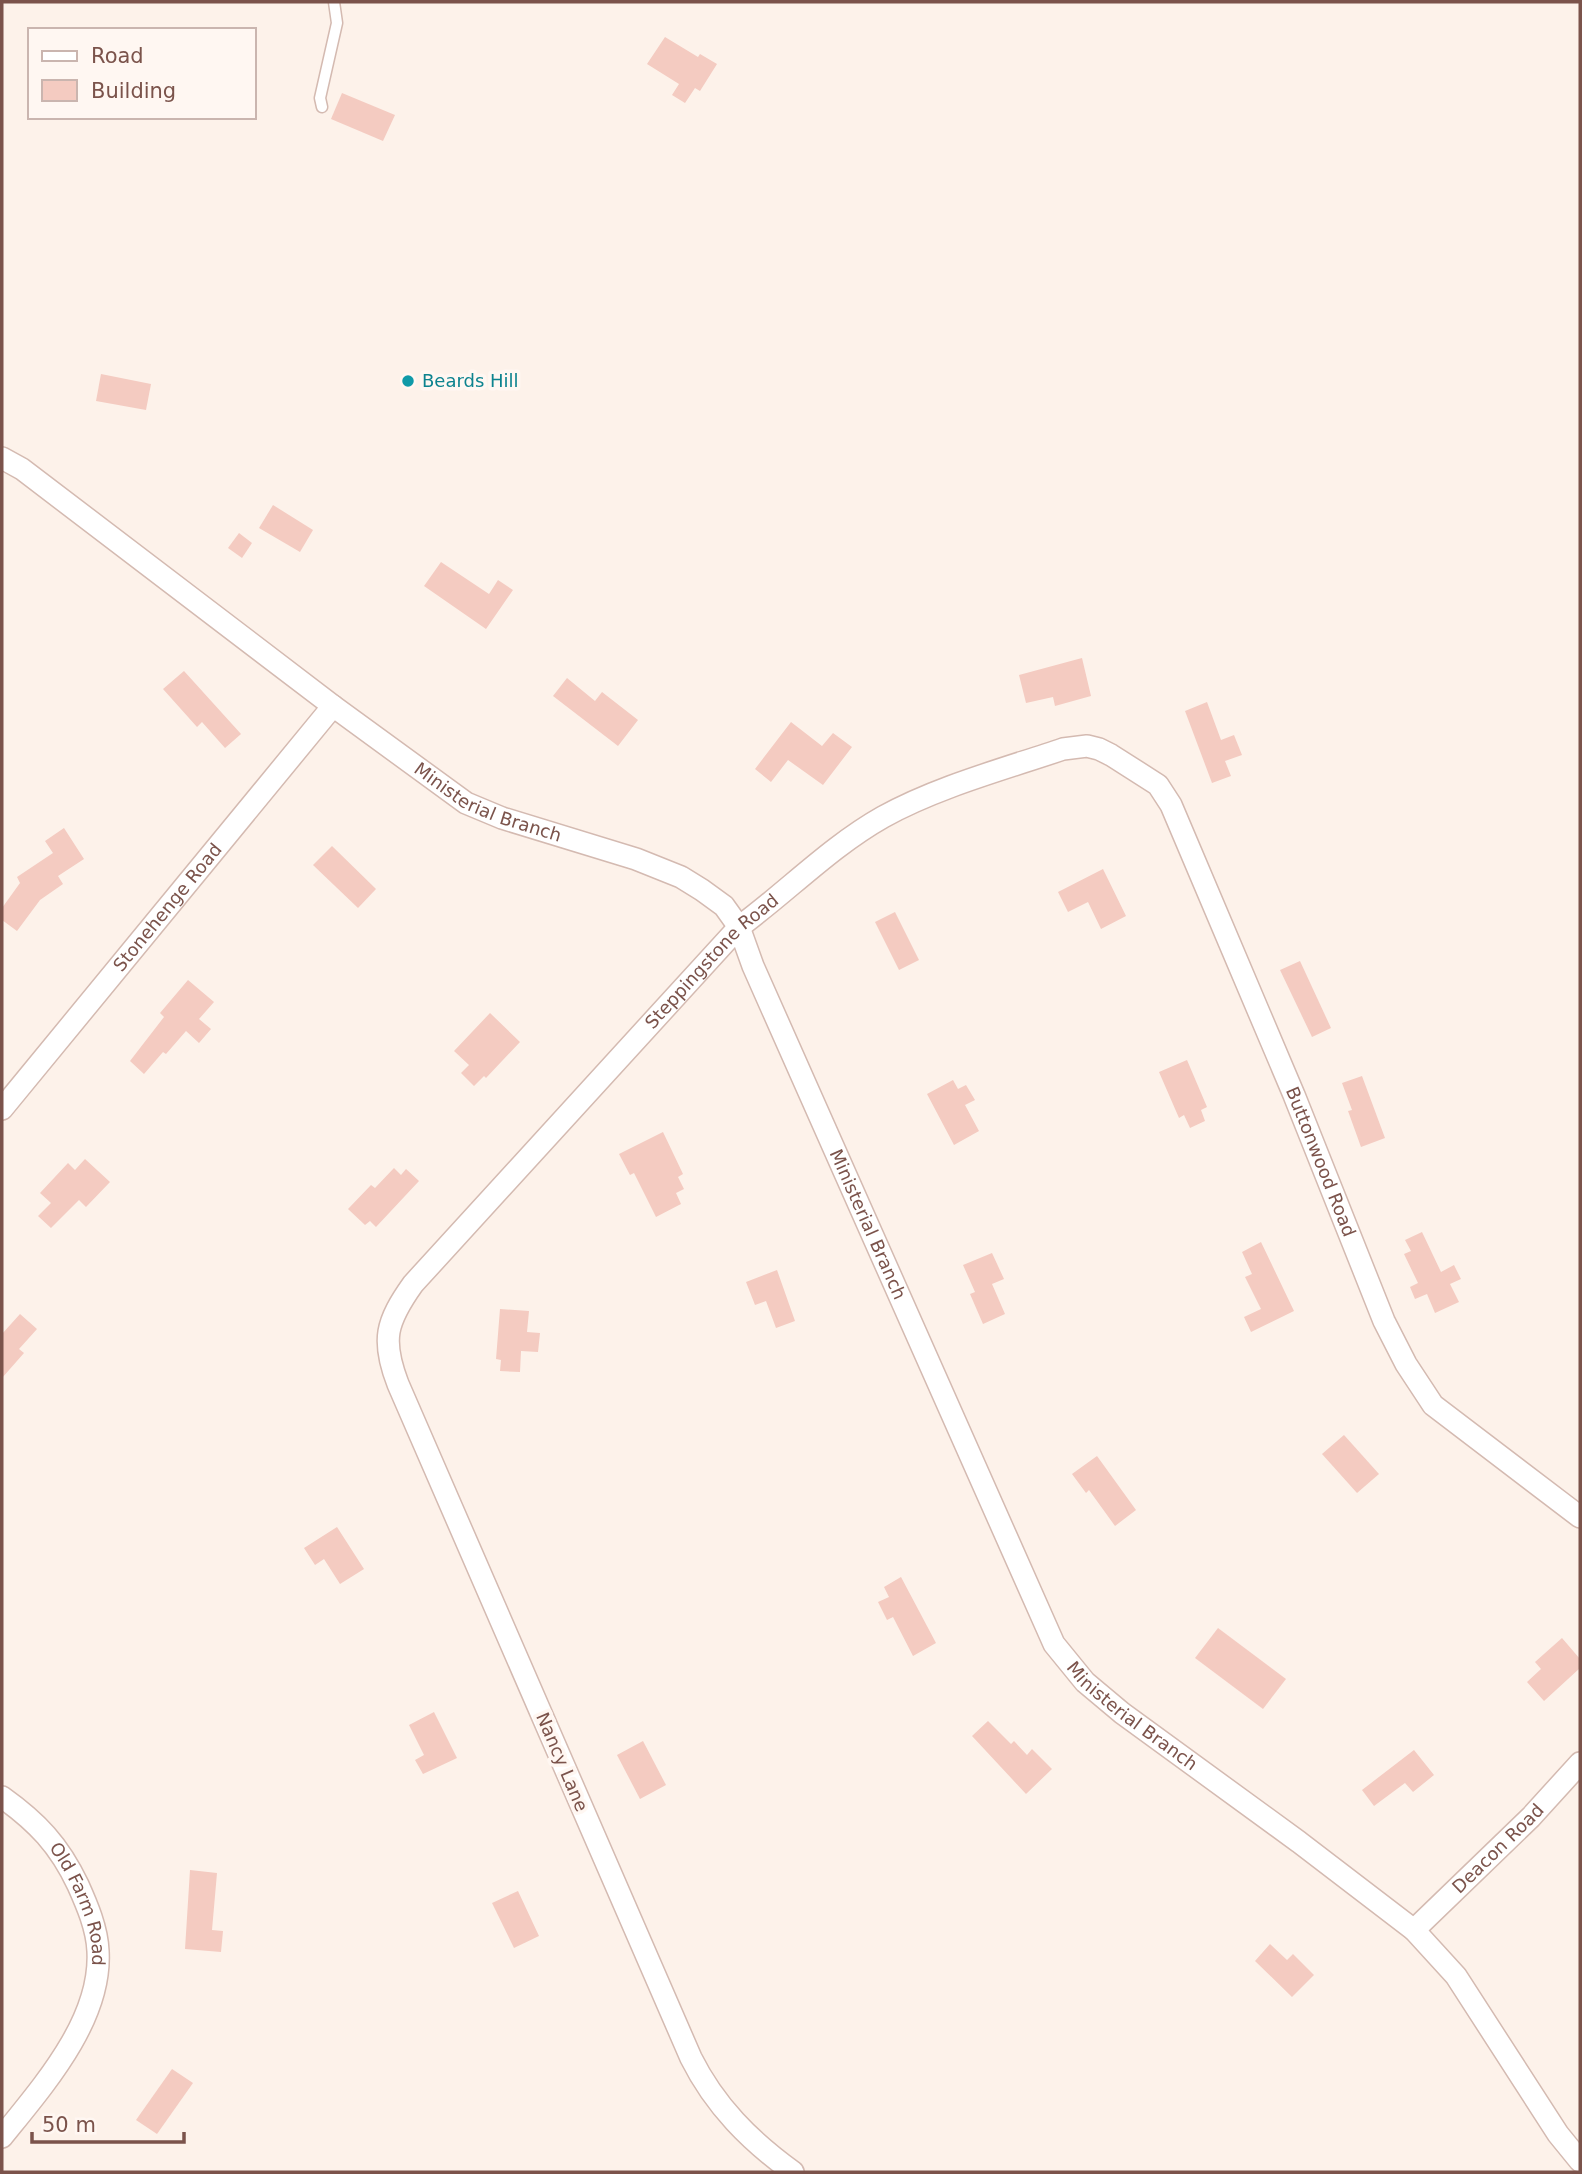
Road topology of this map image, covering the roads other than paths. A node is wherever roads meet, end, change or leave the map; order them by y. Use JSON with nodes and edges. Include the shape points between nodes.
{"nodes":[{"id":1,"x":334,"y":2,"type":"edge"},
{"id":2,"x":322,"y":107,"type":"dead end"},
{"id":3,"x":2,"y":458,"type":"edge"},
{"id":4,"x":333,"y":706,"type":"junction"},
{"id":5,"x":1124,"y":763,"type":"joint"},
{"id":6,"x":739,"y":927,"type":"junction"},
{"id":7,"x":2,"y":1109,"type":"edge"},
{"id":8,"x":391,"y":1319,"type":"joint"},
{"id":9,"x":1580,"y":1517,"type":"edge"},
{"id":10,"x":1580,"y":1763,"type":"edge"},
{"id":11,"x":2,"y":1797,"type":"edge"},
{"id":12,"x":1414,"y":1930,"type":"junction"},
{"id":13,"x":2,"y":2137,"type":"edge"},
{"id":14,"x":1580,"y":2161,"type":"edge"},
{"id":15,"x":793,"y":2172,"type":"edge"}],
"edges":[{"from":1,"to":2,"type":"lane","via":[[337,23],[320,98]]},
{"from":3,"to":4,"type":"street","name":"Ministerial Branch"},
{"from":4,"to":6,"type":"street","name":"Ministerial Branch","via":[[466,803],[681,877],[724,906]]},
{"from":4,"to":7,"type":"street","name":"Stonehenge Road"},
{"from":5,"to":6,"type":"street","name":"Steppingstone Road","via":[[1099,748],[1076,746],[906,806],[843,842]]},
{"from":5,"to":9,"type":"street","name":"Buttonwood Road","via":[[1158,785],[1171,804],[1365,1276],[1406,1364],[1433,1405]]},
{"from":6,"to":8,"type":"street","name":"Steppingstone Road","via":[[413,1284]]},
{"from":6,"to":12,"type":"street","name":"Ministerial Branch","via":[[752,966],[1054,1644],[1085,1682],[1122,1713]]},
{"from":8,"to":15,"type":"street","name":"Nancy Lane","via":[[387,1341],[398,1384],[691,2058],[732,2120]]},
{"from":10,"to":12,"type":"street","name":"Deacon Road"},
{"from":11,"to":13,"type":"street","name":"Old Farm Road","via":[[28,1815],[65,1858],[88,1907],[98,1950],[95,1991],[78,2030],[44,2085]]},
{"from":12,"to":14,"type":"street","name":"Ministerial Branch","via":[[1456,1976]]}]}
